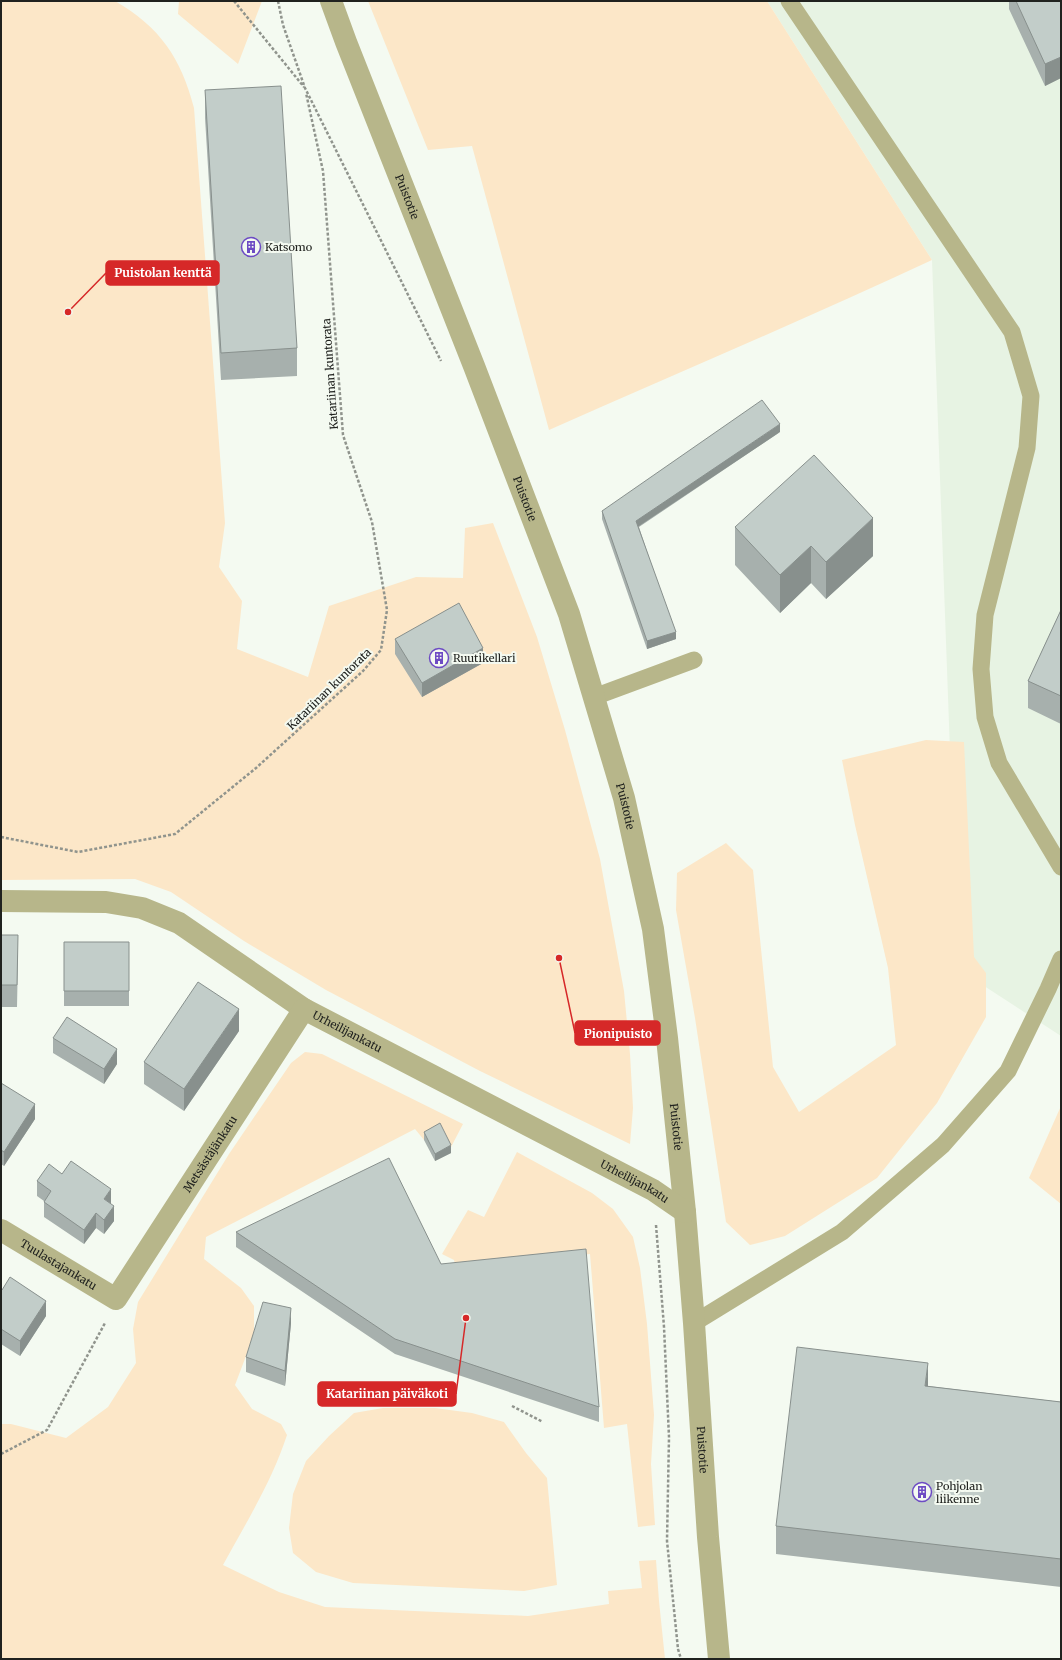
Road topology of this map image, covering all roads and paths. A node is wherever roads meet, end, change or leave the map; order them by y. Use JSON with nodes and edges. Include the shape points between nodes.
{"nodes":[{"id":1,"x":234,"y":1,"type":"edge"},
{"id":2,"x":278,"y":1,"type":"edge"},
{"id":3,"x":331,"y":1,"type":"edge"},
{"id":4,"x":790,"y":1,"type":"edge"},
{"id":5,"x":305,"y":88,"type":"junction"},
{"id":6,"x":443,"y":364,"type":"dead end"},
{"id":7,"x":694,"y":660,"type":"dead end"},
{"id":8,"x":594,"y":697,"type":"junction"},
{"id":9,"x":1,"y":837,"type":"edge"},
{"id":10,"x":1061,"y":867,"type":"edge"},
{"id":11,"x":1,"y":901,"type":"edge"},
{"id":12,"x":1061,"y":959,"type":"edge"},
{"id":13,"x":304,"y":1009,"type":"junction"},
{"id":14,"x":653,"y":1190,"type":"junction"},
{"id":15,"x":685,"y":1212,"type":"junction"},
{"id":16,"x":1,"y":1230,"type":"edge"},
{"id":17,"x":116,"y":1299,"type":"junction"},
{"id":18,"x":694,"y":1323,"type":"junction"},
{"id":19,"x":512,"y":1406,"type":"dead end"},
{"id":20,"x":543,"y":1422,"type":"dead end"},
{"id":21,"x":1,"y":1454,"type":"edge"},
{"id":22,"x":681,"y":1659,"type":"edge"},
{"id":23,"x":719,"y":1659,"type":"edge"}],
"edges":[{"from":1,"to":5,"type":"path","name":"Katariinan kuntorata"},
{"from":2,"to":5,"type":"path","via":[[283,25]]},
{"from":3,"to":8,"type":"street","name":"Puistotie","via":[[569,614]]},
{"from":4,"to":10,"type":"lane","via":[[1012,332],[1031,396],[1027,448],[985,615],[981,669],[986,717],[999,763]]},
{"from":5,"to":6,"type":"path"},
{"from":5,"to":9,"type":"path","name":"Katariinan kuntorata","via":[[324,171],[343,435],[372,522],[387,610],[381,650],[363,671],[256,768],[176,834],[78,852]]},
{"from":7,"to":8,"type":"lane"},
{"from":8,"to":15,"type":"street","name":"Puistotie","via":[[624,798],[652,929],[667,1038]]},
{"from":11,"to":13,"type":"street","name":"Urheilijankatu","via":[[106,902],[142,908],[179,923]]},
{"from":12,"to":18,"type":"lane","via":[[1008,1070],[943,1145],[842,1232]]},
{"from":13,"to":14,"type":"street","name":"Urheilijankatu"},
{"from":13,"to":17,"type":"street","name":"Metsästäjänkatu"},
{"from":14,"to":15,"type":"street","name":"Urheilijankatu"},
{"from":14,"to":22,"type":"path","via":[[664,1327],[668,1429],[667,1542]]},
{"from":15,"to":18,"type":"street","name":"Puistotie"},
{"from":16,"to":17,"type":"street","name":"Tuulastajankatu"},
{"from":17,"to":21,"type":"path","via":[[97,1340],[46,1430]]},
{"from":18,"to":23,"type":"street","name":"Puistotie","via":[[707,1529]]},
{"from":19,"to":20,"type":"path"}]}
